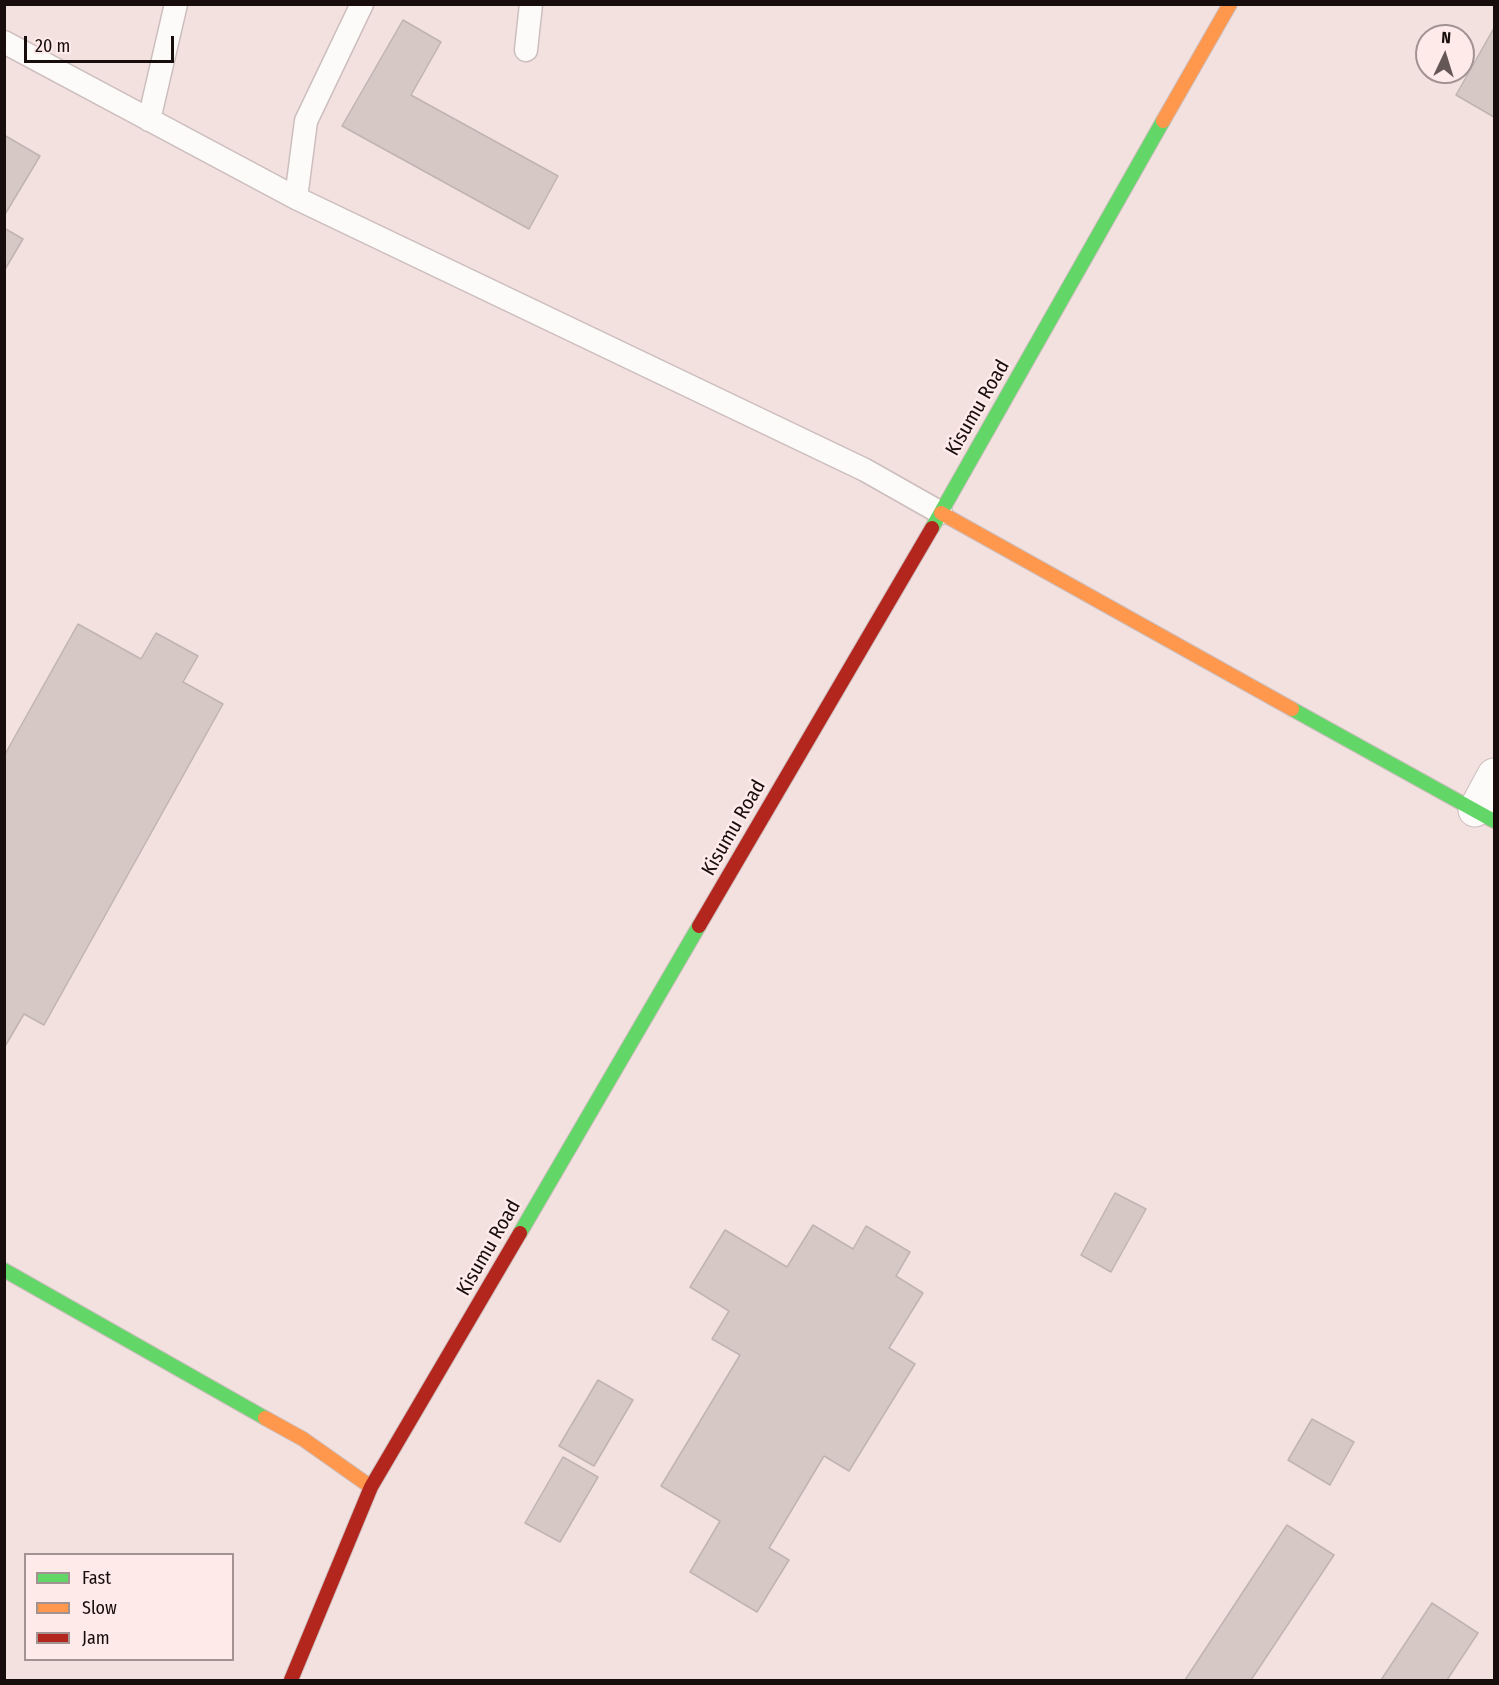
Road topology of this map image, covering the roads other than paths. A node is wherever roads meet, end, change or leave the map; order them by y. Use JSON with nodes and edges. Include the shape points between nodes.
{"nodes":[{"id":1,"x":176,"y":4,"type":"edge"},
{"id":2,"x":362,"y":4,"type":"edge"},
{"id":3,"x":531,"y":4,"type":"edge"},
{"id":4,"x":1230,"y":4,"type":"edge"},
{"id":5,"x":4,"y":42,"type":"edge"},
{"id":6,"x":526,"y":50,"type":"dead end"},
{"id":7,"x":149,"y":120,"type":"junction"},
{"id":8,"x":296,"y":198,"type":"junction"},
{"id":9,"x":941,"y":513,"type":"junction"},
{"id":10,"x":1494,"y":775,"type":"edge"},
{"id":11,"x":1485,"y":816,"type":"edge"},
{"id":12,"x":4,"y":1270,"type":"edge"},
{"id":13,"x":371,"y":1487,"type":"junction"},
{"id":14,"x":291,"y":1680,"type":"edge"}],
"edges":[{"from":1,"to":7,"type":"lane"},
{"from":2,"to":8,"type":"lane","via":[[306,121]]},
{"from":3,"to":6,"type":"lane"},
{"from":4,"to":9,"type":"main road","name":"Kisumu Road"},
{"from":5,"to":7,"type":"lane"},
{"from":7,"to":8,"type":"lane"},
{"from":8,"to":9,"type":"lane","via":[[865,470]]},
{"from":9,"to":11,"type":"main road"},
{"from":9,"to":13,"type":"main road","name":"Kisumu Road"},
{"from":10,"to":11,"type":"street"},
{"from":12,"to":13,"type":"main road","via":[[303,1439]]},
{"from":13,"to":14,"type":"main road","name":"Kisumu Road"}]}
